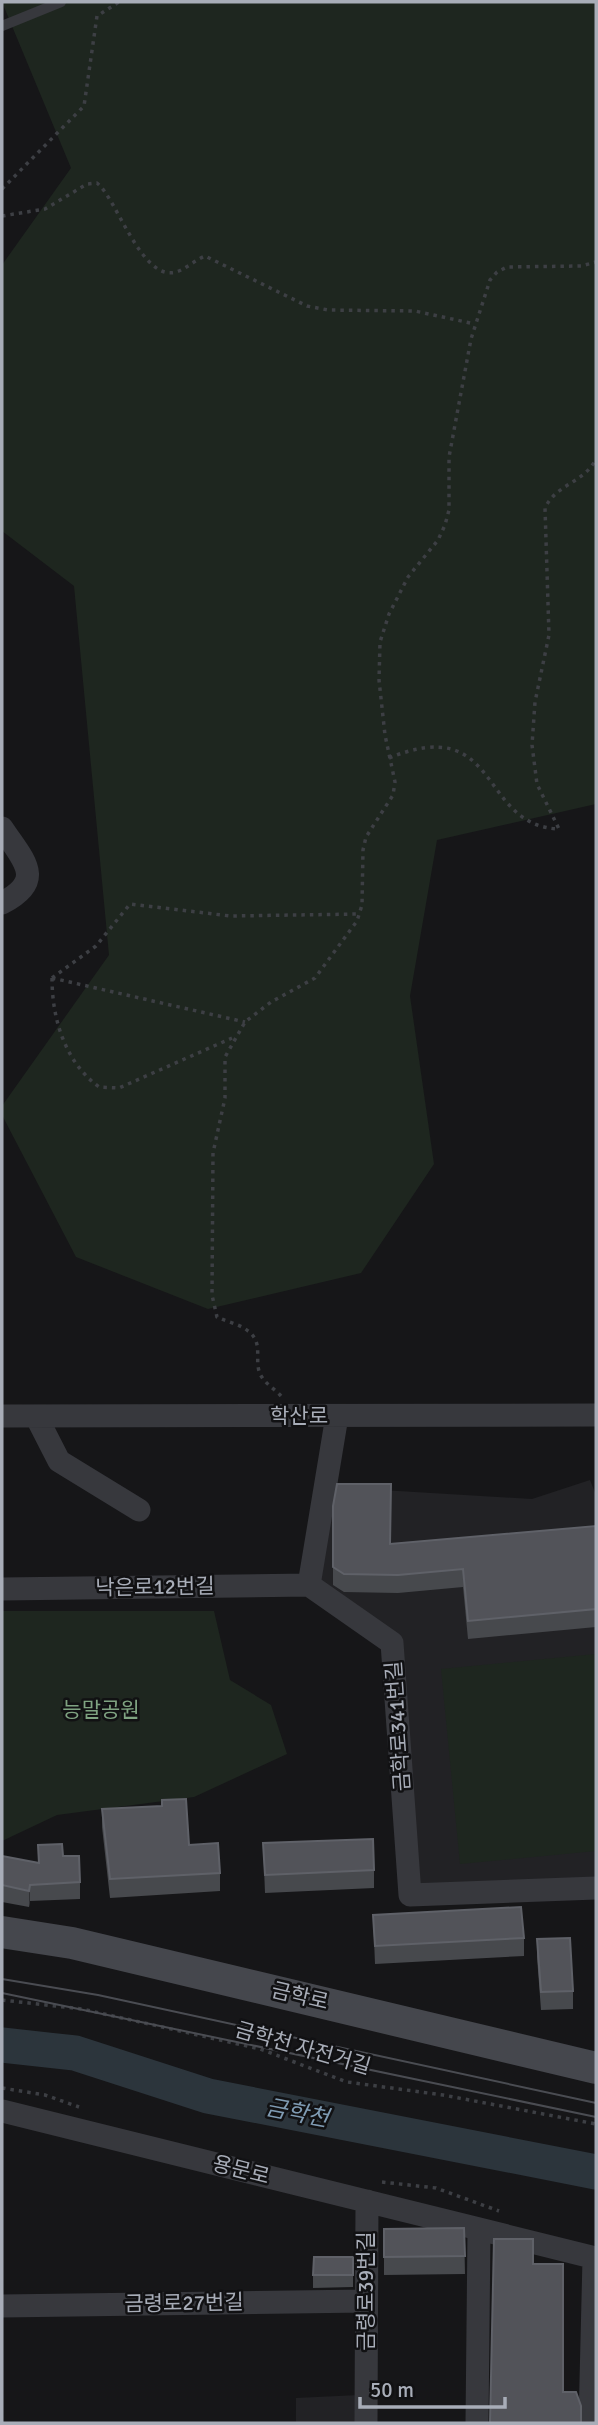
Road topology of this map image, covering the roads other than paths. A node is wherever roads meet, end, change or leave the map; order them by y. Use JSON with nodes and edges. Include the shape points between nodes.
{"nodes":[{"id":1,"x":61,"y":2,"type":"edge"},
{"id":2,"x":2,"y":26,"type":"edge"},
{"id":3,"x":2,"y":828,"type":"edge"},
{"id":4,"x":2,"y":904,"type":"edge"},
{"id":5,"x":596,"y":1415,"type":"edge"},
{"id":6,"x":2,"y":1416,"type":"edge"},
{"id":7,"x":36,"y":1416,"type":"junction"},
{"id":8,"x":337,"y":1416,"type":"junction"},
{"id":9,"x":139,"y":1510,"type":"dead end"},
{"id":10,"x":309,"y":1586,"type":"junction"},
{"id":11,"x":2,"y":1589,"type":"edge"},
{"id":12,"x":596,"y":1888,"type":"edge"},
{"id":13,"x":2,"y":1932,"type":"edge"},
{"id":14,"x":596,"y":2068,"type":"edge"},
{"id":15,"x":2,"y":2111,"type":"edge"},
{"id":16,"x":367,"y":2202,"type":"junction"},
{"id":17,"x":479,"y":2231,"type":"junction"},
{"id":18,"x":595,"y":2258,"type":"edge"},
{"id":19,"x":366,"y":2301,"type":"junction"},
{"id":20,"x":2,"y":2306,"type":"edge"},
{"id":21,"x":366,"y":2423,"type":"edge"},
{"id":22,"x":477,"y":2423,"type":"edge"},
{"id":23,"x":590,"y":2423,"type":"edge"}],
"edges":[{"from":1,"to":2,"type":"lane"},
{"from":3,"to":4,"type":"street","via":[[29,868],[22,891]]},
{"from":5,"to":8,"type":"street","name":"학산로"},
{"from":6,"to":7,"type":"street","name":"학산로"},
{"from":7,"to":8,"type":"street","name":"학산로"},
{"from":7,"to":9,"type":"street","via":[[59,1461]]},
{"from":8,"to":10,"type":"street"},
{"from":10,"to":11,"type":"street","name":"낙은로12번길"},
{"from":10,"to":12,"type":"street","name":"금학로341번길","via":[[392,1643],[410,1895]]},
{"from":13,"to":14,"type":"main road","name":"금학로","via":[[98,1949]]},
{"from":15,"to":16,"type":"street","name":"용문로"},
{"from":16,"to":17,"type":"street","name":"용문로"},
{"from":16,"to":19,"type":"street","name":"금령로39번길"},
{"from":17,"to":18,"type":"street","name":"용문로"},
{"from":17,"to":22,"type":"street"},
{"from":18,"to":23,"type":"street"},
{"from":19,"to":20,"type":"street","name":"금령로27번길"},
{"from":19,"to":21,"type":"street","name":"금령로39번길"}]}
